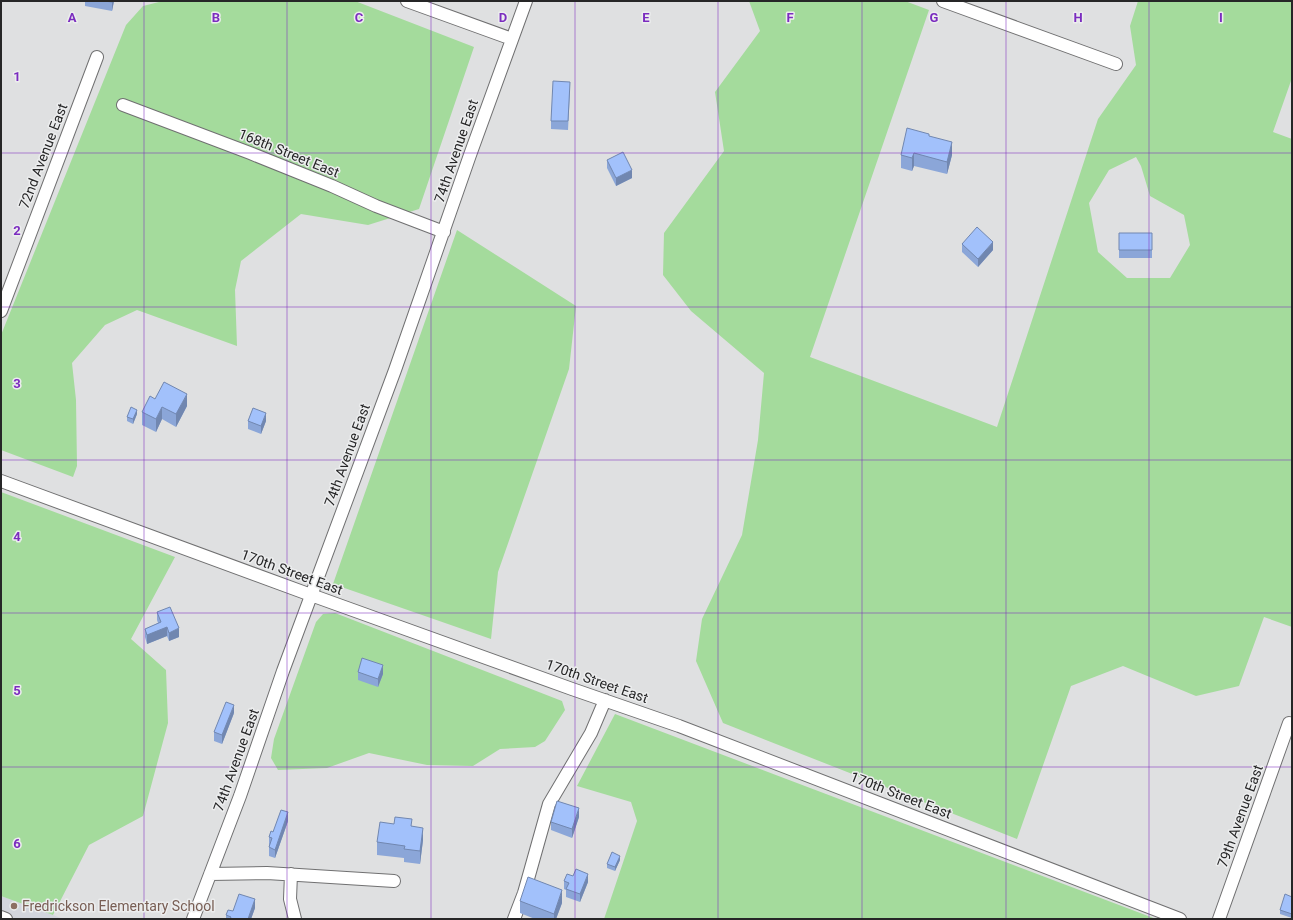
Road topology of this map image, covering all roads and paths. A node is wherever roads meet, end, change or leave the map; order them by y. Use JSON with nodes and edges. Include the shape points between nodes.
{"nodes":[{"id":1,"x":407,"y":1,"type":"edge"},
{"id":2,"x":526,"y":1,"type":"edge"},
{"id":3,"x":943,"y":1,"type":"edge"},
{"id":4,"x":512,"y":39,"type":"junction"},
{"id":5,"x":97,"y":57,"type":"dead end"},
{"id":6,"x":1116,"y":64,"type":"dead end"},
{"id":7,"x":123,"y":104,"type":"dead end"},
{"id":8,"x":444,"y":232,"type":"junction"},
{"id":9,"x":1,"y":311,"type":"edge"},
{"id":10,"x":1,"y":481,"type":"edge"},
{"id":11,"x":311,"y":595,"type":"junction"},
{"id":12,"x":605,"y":700,"type":"junction"},
{"id":13,"x":1289,"y":722,"type":"dead end"},
{"id":14,"x":210,"y":874,"type":"junction"},
{"id":15,"x":291,"y":874,"type":"junction"},
{"id":16,"x":394,"y":881,"type":"dead end"},
{"id":17,"x":1,"y":917,"type":"edge"},
{"id":18,"x":6,"y":919,"type":"edge"},
{"id":19,"x":193,"y":919,"type":"edge"},
{"id":20,"x":295,"y":919,"type":"edge"},
{"id":21,"x":514,"y":919,"type":"edge"},
{"id":22,"x":1180,"y":919,"type":"edge"},
{"id":23,"x":1219,"y":919,"type":"edge"}],
"edges":[{"from":1,"to":4,"type":"street"},
{"from":2,"to":4,"type":"street","name":"74th Avenue East"},
{"from":3,"to":6,"type":"street"},
{"from":4,"to":8,"type":"street","name":"74th Avenue East"},
{"from":5,"to":9,"type":"street","name":"72nd Avenue East"},
{"from":7,"to":8,"type":"street","name":"168th Street East","via":[[250,152]]},
{"from":8,"to":11,"type":"street","name":"74th Avenue East"},
{"from":10,"to":11,"type":"street","name":"170th Street East"},
{"from":11,"to":12,"type":"street","name":"170th Street East"},
{"from":11,"to":14,"type":"street","name":"74th Avenue East"},
{"from":12,"to":21,"type":"street","via":[[591,733],[549,804]]},
{"from":12,"to":22,"type":"street","name":"170th Street East","via":[[679,726]]},
{"from":13,"to":23,"type":"street","name":"79th Avenue East"},
{"from":14,"to":15,"type":"street"},
{"from":14,"to":19,"type":"street","name":"74th Avenue East"},
{"from":15,"to":16,"type":"street"},
{"from":15,"to":20,"type":"street","via":[[290,899]]},
{"from":17,"to":18,"type":"street"}]}
